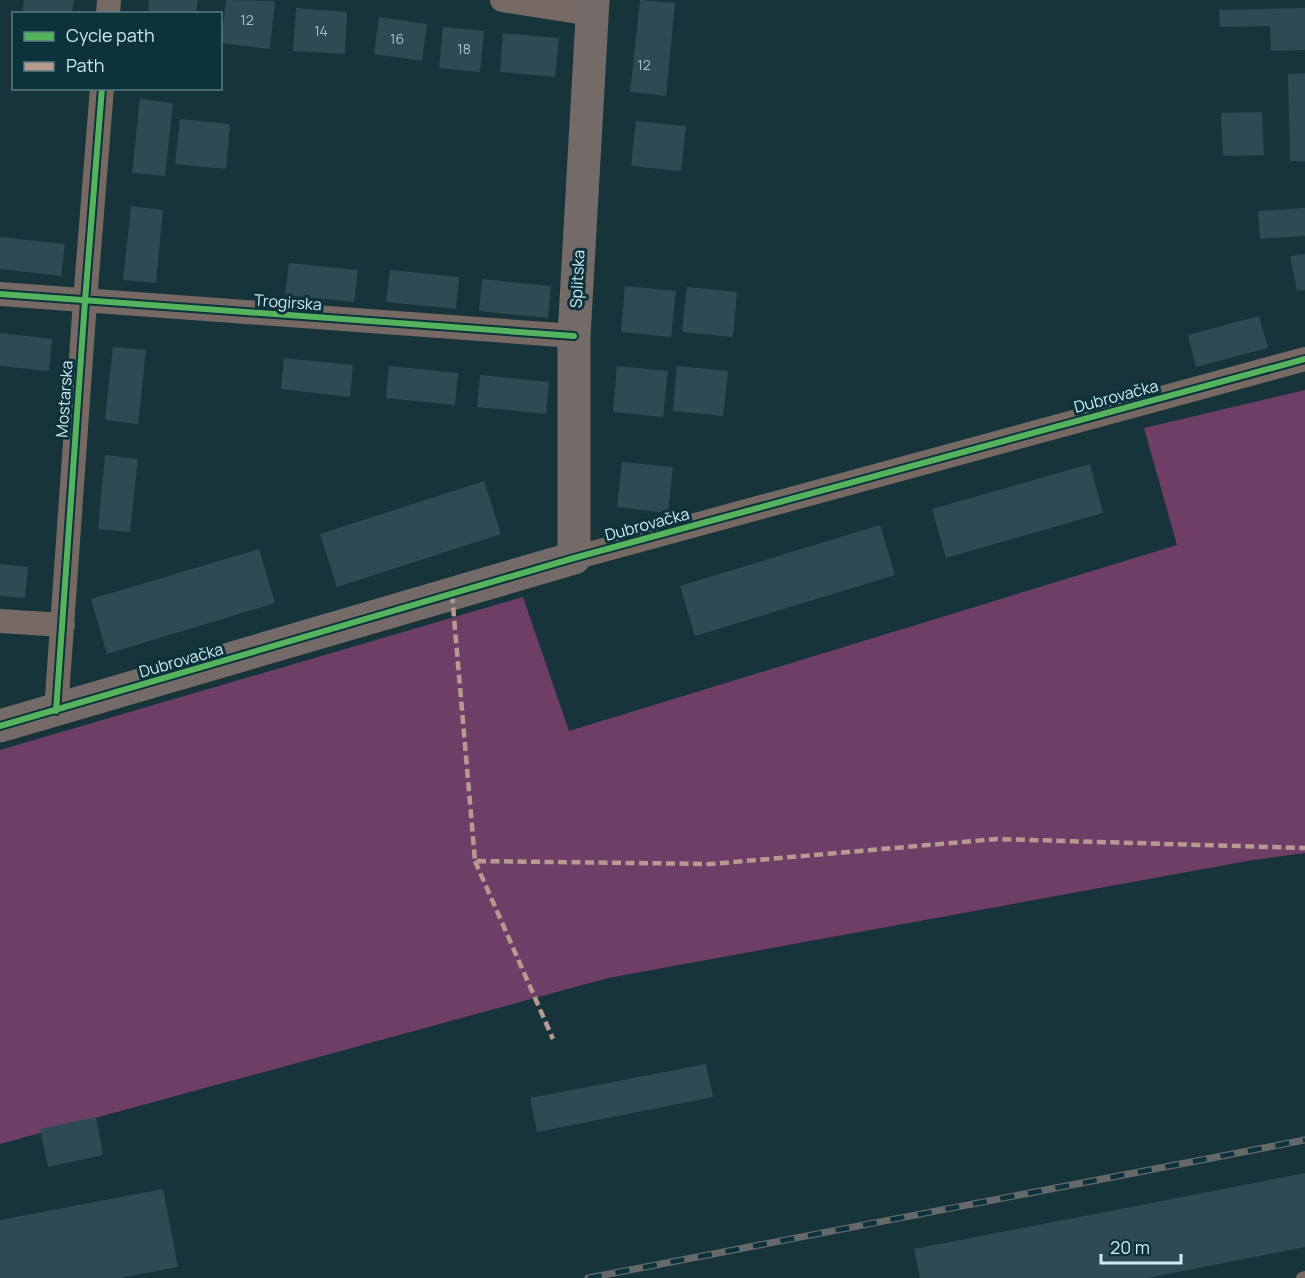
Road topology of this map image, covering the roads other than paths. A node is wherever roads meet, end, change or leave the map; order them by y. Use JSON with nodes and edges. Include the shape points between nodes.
{"nodes":[{"id":1,"x":502,"y":0,"type":"edge"},
{"id":2,"x":592,"y":7,"type":"edge"},
{"id":3,"x":102,"y":90,"type":"edge"},
{"id":4,"x":0,"y":294,"type":"edge"},
{"id":5,"x":85,"y":301,"type":"junction"},
{"id":6,"x":574,"y":336,"type":"junction"},
{"id":7,"x":1305,"y":359,"type":"edge"},
{"id":8,"x":574,"y":558,"type":"junction"},
{"id":9,"x":0,"y":621,"type":"edge"},
{"id":10,"x":63,"y":625,"type":"junction"},
{"id":11,"x":56,"y":711,"type":"junction"},
{"id":12,"x":0,"y":726,"type":"edge"}],
"edges":[{"from":1,"to":2,"type":"street"},
{"from":2,"to":6,"type":"street","name":"Splitska"},
{"from":3,"to":5,"type":"street","name":"Mostarska"},
{"from":4,"to":5,"type":"street","name":"Trogirska"},
{"from":5,"to":6,"type":"street","name":"Trogirska"},
{"from":5,"to":10,"type":"street","name":"Mostarska"},
{"from":6,"to":8,"type":"street","name":"Splitska"},
{"from":7,"to":8,"type":"street","name":"Dubrovačka"},
{"from":8,"to":11,"type":"street","name":"Dubrovačka"},
{"from":9,"to":10,"type":"street"},
{"from":10,"to":11,"type":"street","name":"Mostarska"},
{"from":11,"to":12,"type":"street","name":"Dubrovačka"}]}
